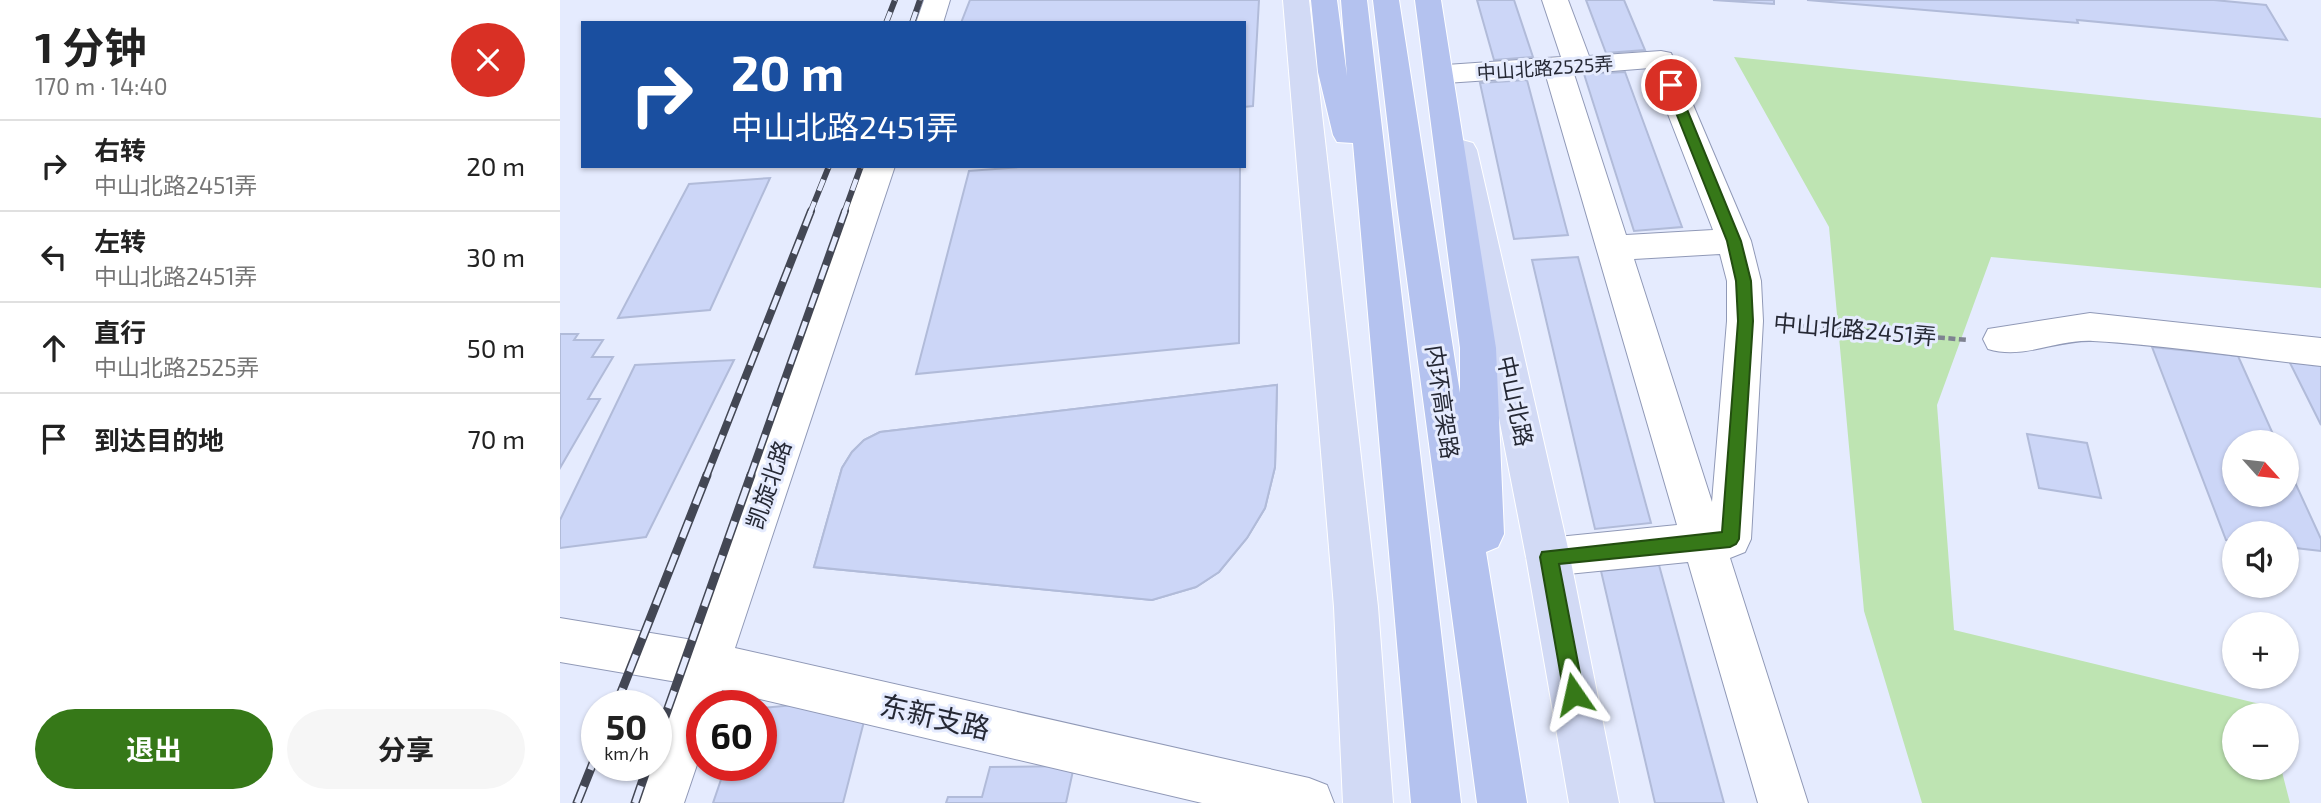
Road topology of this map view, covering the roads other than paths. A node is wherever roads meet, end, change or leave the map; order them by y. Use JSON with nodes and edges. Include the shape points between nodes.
{"nodes":[{"id":1,"x":937,"y":0,"type":"edge"},
{"id":2,"x":1296,"y":0,"type":"edge"},
{"id":3,"x":1324,"y":0,"type":"edge"},
{"id":4,"x":1354,"y":0,"type":"edge"},
{"id":5,"x":1386,"y":0,"type":"edge"},
{"id":6,"x":1429,"y":0,"type":"edge"},
{"id":7,"x":1555,"y":0,"type":"edge"},
{"id":8,"x":930,"y":21,"type":"edge"},
{"id":9,"x":1568,"y":66,"type":"junction"},
{"id":10,"x":1446,"y":74,"type":"junction"},
{"id":11,"x":878,"y":168,"type":"edge"},
{"id":12,"x":1734,"y":241,"type":"junction"},
{"id":13,"x":1614,"y":248,"type":"junction"},
{"id":14,"x":1378,"y":252,"type":"junction"},
{"id":15,"x":1745,"y":321,"type":"joint"},
{"id":16,"x":2001,"y":339,"type":"road end"},
{"id":17,"x":2321,"y":352,"type":"edge"},
{"id":18,"x":1704,"y":542,"type":"junction"},
{"id":19,"x":1549,"y":557,"type":"junction"},
{"id":20,"x":560,"y":640,"type":"edge"},
{"id":21,"x":706,"y":664,"type":"junction"},
{"id":22,"x":1489,"y":711,"type":"junction"},
{"id":23,"x":659,"y":803,"type":"edge"},
{"id":24,"x":1309,"y":803,"type":"edge"},
{"id":25,"x":1368,"y":803,"type":"edge"},
{"id":26,"x":1436,"y":803,"type":"edge"},
{"id":27,"x":1502,"y":803,"type":"edge"},
{"id":28,"x":1594,"y":803,"type":"edge"},
{"id":29,"x":1783,"y":803,"type":"edge"}],
"edges":[{"from":1,"to":8,"type":"street"},
{"from":2,"to":25,"type":"main road","via":[[1356,607]]},
{"from":3,"to":14,"type":"highway","via":[[1332,72]]},
{"from":4,"to":14,"type":"highway","name":"内环高架路"},
{"from":5,"to":22,"type":"highway","name":"内环高架路"},
{"from":6,"to":10,"type":"main road","name":"中山北路"},
{"from":6,"to":22,"type":"highway","via":[[1478,348]]},
{"from":7,"to":9,"type":"street"},
{"from":9,"to":10,"type":"street","name":"中山北路2525弄"},
{"from":9,"to":12,"type":"street","name":"中山北路2525弄","via":[[1661,60]]},
{"from":9,"to":13,"type":"street"},
{"from":10,"to":19,"type":"main road","name":"中山北路"},
{"from":11,"to":21,"type":"street","name":"凯旋北路"},
{"from":12,"to":13,"type":"street"},
{"from":12,"to":15,"type":"street","name":"中山北路2525弄","via":[[1744,281]]},
{"from":13,"to":18,"type":"street"},
{"from":14,"to":26,"type":"highway","name":"内环高架路"},
{"from":15,"to":18,"type":"street","name":"中山北路2451弄","via":[[1730,539]]},
{"from":16,"to":17,"type":"street","via":[[2090,327]]},
{"from":18,"to":19,"type":"street","name":"中山北路2451弄"},
{"from":18,"to":29,"type":"street"},
{"from":19,"to":28,"type":"main road","name":"中山北路"},
{"from":20,"to":21,"type":"street","name":"东新支路"},
{"from":21,"to":23,"type":"street","name":"凯旋北路"},
{"from":21,"to":24,"type":"street","name":"东新支路"},
{"from":22,"to":27,"type":"highway","name":"内环高架路"}]}
